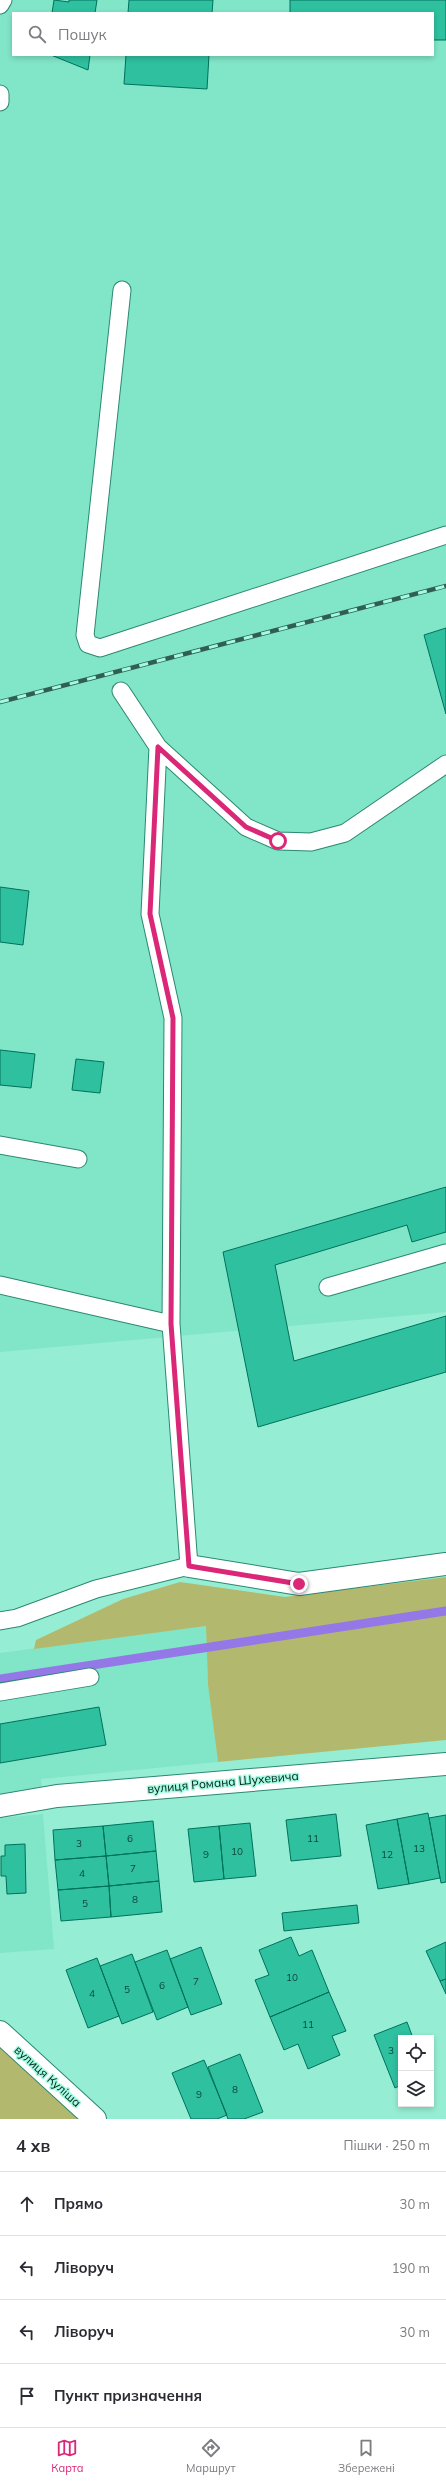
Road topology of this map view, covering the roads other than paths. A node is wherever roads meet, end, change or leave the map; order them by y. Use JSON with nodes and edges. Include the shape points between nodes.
{"nodes":[{"id":1,"x":3,"y":0,"type":"edge"},
{"id":2,"x":0,"y":5,"type":"edge"},
{"id":3,"x":0,"y":94,"type":"edge"},
{"id":4,"x":0,"y":102,"type":"edge"},
{"id":5,"x":122,"y":290,"type":"dead end"},
{"id":6,"x":446,"y":535,"type":"edge"},
{"id":7,"x":121,"y":691,"type":"dead end"},
{"id":8,"x":158,"y":747,"type":"junction"},
{"id":9,"x":446,"y":764,"type":"edge"},
{"id":10,"x":0,"y":1145,"type":"edge"},
{"id":11,"x":78,"y":1159,"type":"dead end"},
{"id":12,"x":446,"y":1253,"type":"edge"},
{"id":13,"x":0,"y":1284,"type":"edge"},
{"id":14,"x":328,"y":1287,"type":"dead end"},
{"id":15,"x":171,"y":1324,"type":"junction"},
{"id":16,"x":446,"y":1564,"type":"edge"},
{"id":17,"x":189,"y":1566,"type":"junction"},
{"id":18,"x":0,"y":1621,"type":"edge"},
{"id":19,"x":90,"y":1677,"type":"dead end"},
{"id":20,"x":0,"y":1692,"type":"edge"},
{"id":21,"x":446,"y":1764,"type":"edge"},
{"id":22,"x":0,"y":1806,"type":"edge"},
{"id":23,"x":0,"y":2032,"type":"edge"},
{"id":24,"x":95,"y":2119,"type":"edge"}],
"edges":[{"from":1,"to":2,"type":"lane"},
{"from":3,"to":4,"type":"lane"},
{"from":5,"to":6,"type":"lane","via":[[85,635],[88,644],[100,648]]},
{"from":7,"to":8,"type":"lane"},
{"from":8,"to":9,"type":"lane","via":[[246,827],[278,841],[311,842],[345,833]]},
{"from":8,"to":15,"type":"lane","via":[[150,914],[173,1018]]},
{"from":10,"to":11,"type":"lane"},
{"from":12,"to":14,"type":"lane"},
{"from":13,"to":15,"type":"lane"},
{"from":15,"to":17,"type":"lane"},
{"from":16,"to":17,"type":"street","via":[[299,1584]]},
{"from":17,"to":18,"type":"lane","via":[[96,1589],[17,1618]]},
{"from":19,"to":20,"type":"lane"},
{"from":21,"to":22,"type":"street","name":"вулиця Романа Шухевича","via":[[57,1796]]},
{"from":23,"to":24,"type":"street","name":"вулиця Куліша"}]}
